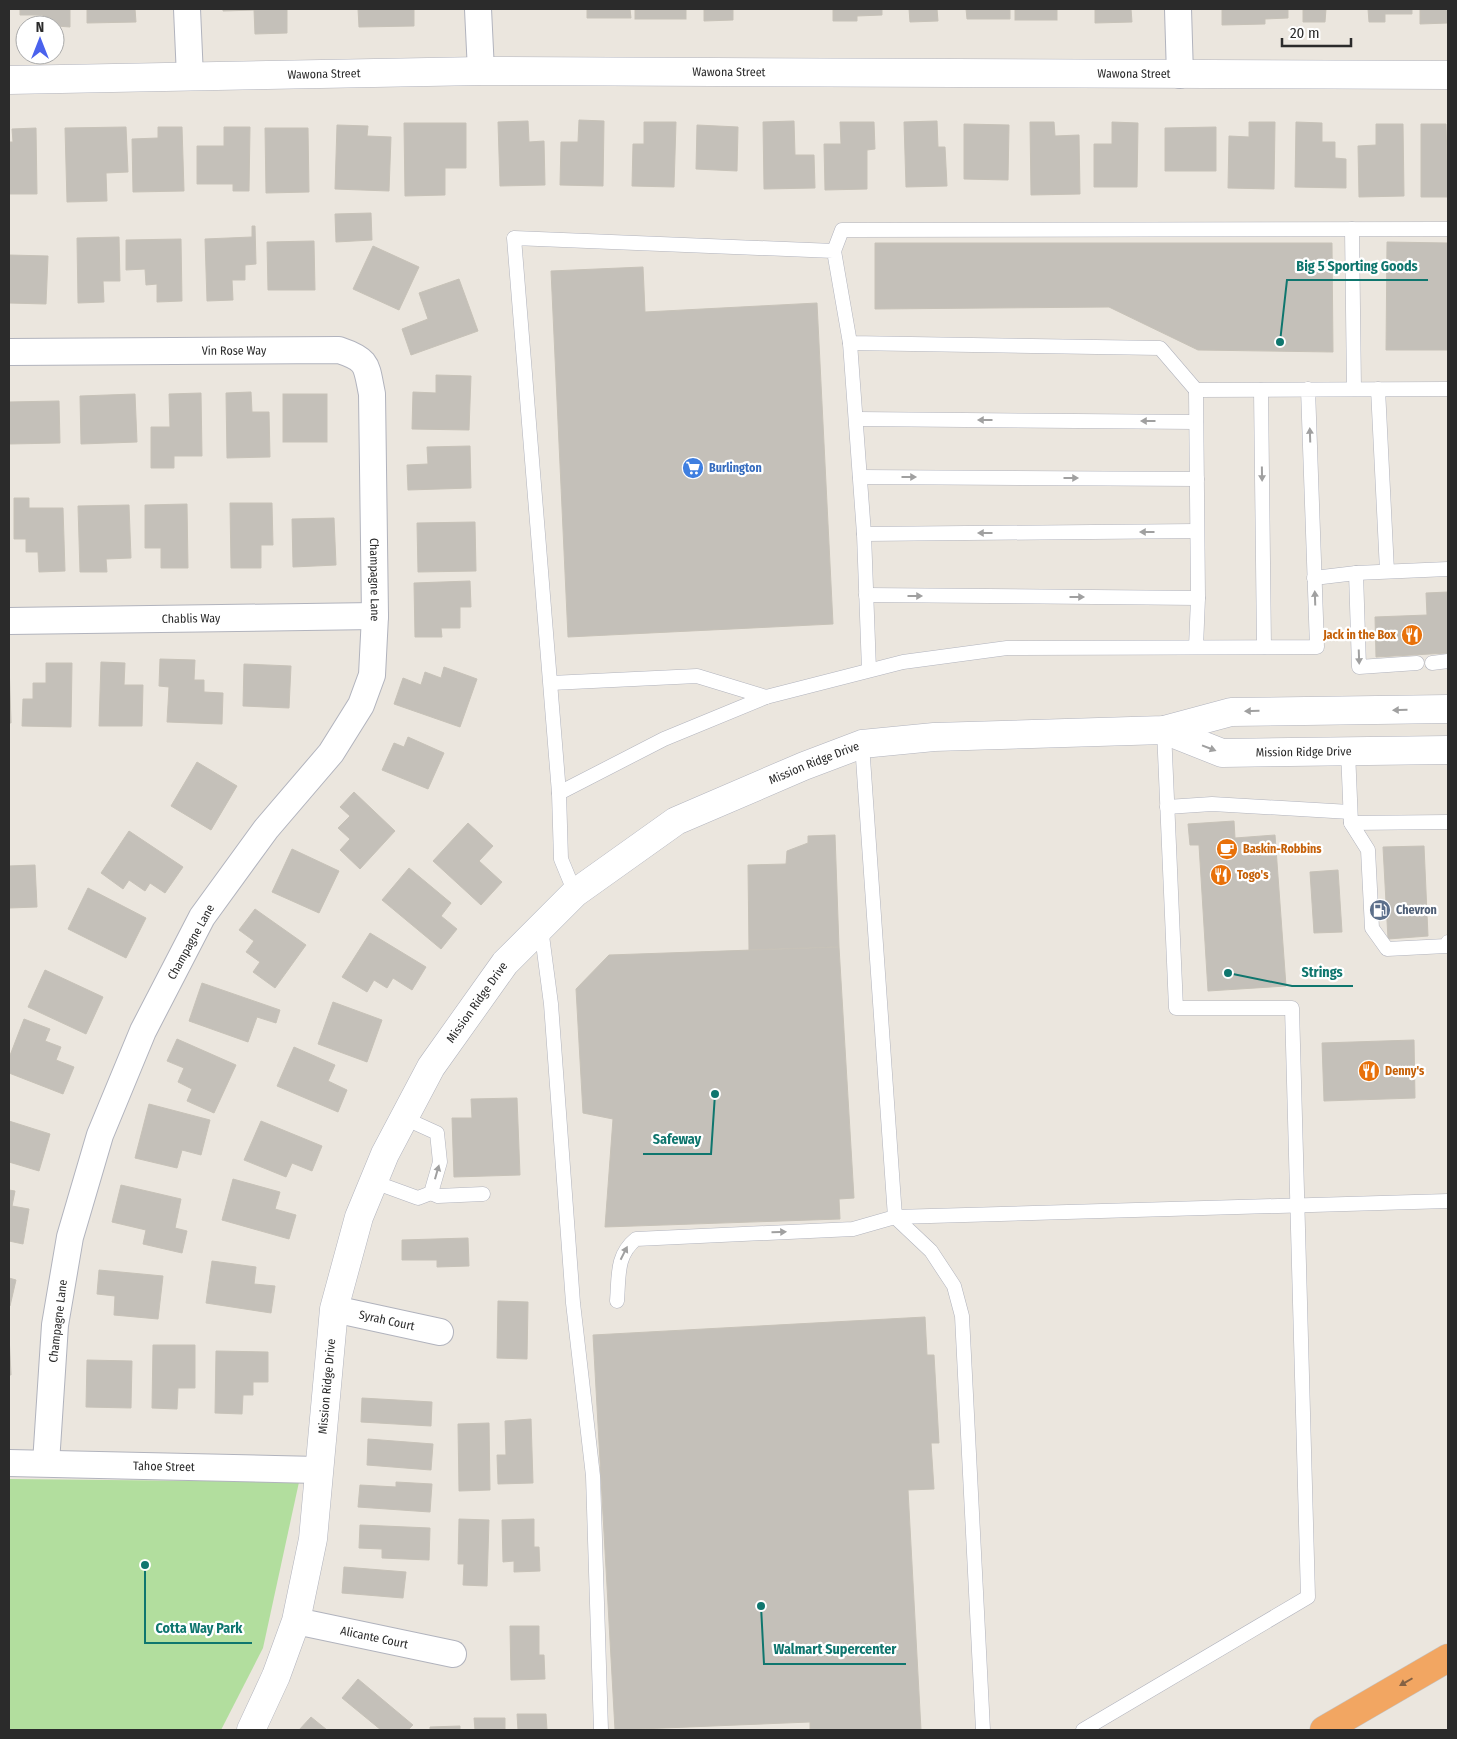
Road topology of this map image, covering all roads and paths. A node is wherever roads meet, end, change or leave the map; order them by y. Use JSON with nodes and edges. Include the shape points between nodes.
{"nodes":[{"id":1,"x":186,"y":9,"type":"edge"},
{"id":2,"x":478,"y":9,"type":"edge"},
{"id":3,"x":1178,"y":9,"type":"edge"},
{"id":4,"x":481,"y":72,"type":"junction"},
{"id":5,"x":1180,"y":74,"type":"junction"},
{"id":6,"x":1448,"y":75,"type":"edge"},
{"id":7,"x":190,"y":77,"type":"junction"},
{"id":8,"x":9,"y":80,"type":"edge"},
{"id":9,"x":1352,"y":229,"type":"junction"},
{"id":10,"x":1448,"y":229,"type":"edge"},
{"id":11,"x":834,"y":251,"type":"junction"},
{"id":12,"x":850,"y":343,"type":"junction"},
{"id":13,"x":9,"y":352,"type":"edge"},
{"id":14,"x":1378,"y":389,"type":"junction"},
{"id":15,"x":1448,"y":389,"type":"edge"},
{"id":16,"x":1196,"y":390,"type":"junction"},
{"id":17,"x":1261,"y":390,"type":"junction"},
{"id":18,"x":1308,"y":390,"type":"junction"},
{"id":19,"x":1354,"y":390,"type":"junction"},
{"id":20,"x":857,"y":419,"type":"junction"},
{"id":21,"x":1196,"y":422,"type":"junction"},
{"id":22,"x":373,"y":452,"type":"joint"},
{"id":23,"x":860,"y":477,"type":"junction"},
{"id":24,"x":1197,"y":479,"type":"junction"},
{"id":25,"x":1196,"y":531,"type":"junction"},
{"id":26,"x":864,"y":534,"type":"junction"},
{"id":27,"x":1448,"y":570,"type":"edge"},
{"id":28,"x":1386,"y":571,"type":"junction"},
{"id":29,"x":1356,"y":573,"type":"junction"},
{"id":30,"x":1314,"y":578,"type":"junction"},
{"id":31,"x":866,"y":595,"type":"junction"},
{"id":32,"x":1198,"y":598,"type":"junction"},
{"id":33,"x":375,"y":616,"type":"junction"},
{"id":34,"x":9,"y":621,"type":"edge"},
{"id":35,"x":1196,"y":647,"type":"junction"},
{"id":36,"x":1264,"y":647,"type":"junction"},
{"id":37,"x":1448,"y":662,"type":"edge"},
{"id":38,"x":1432,"y":663,"type":"dead end"},
{"id":39,"x":1417,"y":664,"type":"dead end"},
{"id":40,"x":869,"y":670,"type":"junction"},
{"id":41,"x":551,"y":683,"type":"junction"},
{"id":42,"x":766,"y":697,"type":"junction"},
{"id":43,"x":1448,"y":709,"type":"edge"},
{"id":44,"x":1164,"y":730,"type":"junction"},
{"id":45,"x":862,"y":744,"type":"junction"},
{"id":46,"x":1448,"y":750,"type":"edge"},
{"id":47,"x":1348,"y":751,"type":"junction"},
{"id":48,"x":558,"y":793,"type":"junction"},
{"id":49,"x":1167,"y":807,"type":"junction"},
{"id":50,"x":1350,"y":818,"type":"junction"},
{"id":51,"x":1448,"y":822,"type":"edge"},
{"id":52,"x":575,"y":893,"type":"junction"},
{"id":53,"x":541,"y":928,"type":"junction"},
{"id":54,"x":1448,"y":942,"type":"edge"},
{"id":55,"x":404,"y":1118,"type":"junction"},
{"id":56,"x":374,"y":1182,"type":"junction"},
{"id":57,"x":431,"y":1193,"type":"junction"},
{"id":58,"x":483,"y":1194,"type":"dead end"},
{"id":59,"x":1448,"y":1201,"type":"edge"},
{"id":60,"x":1299,"y":1205,"type":"junction"},
{"id":61,"x":894,"y":1217,"type":"junction"},
{"id":62,"x":617,"y":1301,"type":"dead end"},
{"id":63,"x":334,"y":1310,"type":"junction"},
{"id":64,"x":440,"y":1332,"type":"dead end"},
{"id":65,"x":9,"y":1463,"type":"edge"},
{"id":66,"x":46,"y":1463,"type":"junction"},
{"id":67,"x":318,"y":1470,"type":"junction"},
{"id":68,"x":296,"y":1621,"type":"junction"},
{"id":69,"x":453,"y":1654,"type":"dead end"},
{"id":70,"x":1448,"y":1658,"type":"edge"},
{"id":71,"x":251,"y":1730,"type":"edge"},
{"id":72,"x":601,"y":1730,"type":"edge"},
{"id":73,"x":983,"y":1730,"type":"edge"},
{"id":74,"x":1083,"y":1730,"type":"edge"},
{"id":75,"x":1324,"y":1730,"type":"edge"}],
"edges":[{"from":1,"to":7,"type":"street"},
{"from":2,"to":4,"type":"street"},
{"from":3,"to":5,"type":"street"},
{"from":4,"to":5,"type":"street","name":"Wawona Street"},
{"from":4,"to":7,"type":"street","name":"Wawona Street"},
{"from":5,"to":6,"type":"street","name":"Wawona Street"},
{"from":7,"to":8,"type":"street","name":"Wawona Street"},
{"from":9,"to":10,"type":"lane"},
{"from":9,"to":11,"type":"lane","via":[[842,230]]},
{"from":9,"to":19,"type":"lane"},
{"from":11,"to":12,"type":"lane"},
{"from":11,"to":41,"type":"lane","via":[[514,238]]},
{"from":12,"to":16,"type":"lane","via":[[1160,348]]},
{"from":12,"to":20,"type":"lane"},
{"from":13,"to":22,"type":"street","name":"Vin Rose Way","via":[[339,350],[358,356],[366,366],[372,394]]},
{"from":14,"to":15,"type":"lane"},
{"from":14,"to":19,"type":"lane"},
{"from":14,"to":28,"type":"lane"},
{"from":16,"to":17,"type":"lane"},
{"from":16,"to":21,"type":"lane"},
{"from":17,"to":18,"type":"lane"},
{"from":17,"to":36,"type":"lane","one_way":true},
{"from":18,"to":19,"type":"lane"},
{"from":30,"to":18,"type":"lane","one_way":true},
{"from":21,"to":20,"type":"lane","one_way":true},
{"from":20,"to":23,"type":"lane"},
{"from":21,"to":24,"type":"lane"},
{"from":22,"to":33,"type":"street","name":"Champagne Lane"},
{"from":23,"to":24,"type":"lane","one_way":true},
{"from":23,"to":26,"type":"lane"},
{"from":24,"to":25,"type":"lane"},
{"from":25,"to":26,"type":"lane","one_way":true},
{"from":25,"to":32,"type":"lane"},
{"from":26,"to":31,"type":"lane"},
{"from":27,"to":28,"type":"lane"},
{"from":28,"to":29,"type":"lane"},
{"from":29,"to":30,"type":"lane"},
{"from":29,"to":39,"type":"lane","one_way":true,"via":[[1359,667]]},
{"from":36,"to":30,"type":"lane","one_way":true,"via":[[1317,647]]},
{"from":31,"to":32,"type":"lane","one_way":true},
{"from":31,"to":40,"type":"lane"},
{"from":32,"to":35,"type":"lane"},
{"from":33,"to":34,"type":"street","name":"Chablis Way"},
{"from":33,"to":66,"type":"street","name":"Champagne Lane","via":[[372,674],[361,705],[331,753],[266,829],[202,918],[143,1030],[100,1135],[70,1237],[55,1325]]},
{"from":35,"to":36,"type":"lane"},
{"from":35,"to":40,"type":"lane","via":[[1007,648],[903,662]]},
{"from":37,"to":38,"type":"lane"},
{"from":40,"to":42,"type":"lane"},
{"from":41,"to":42,"type":"lane","via":[[697,676]]},
{"from":41,"to":48,"type":"lane"},
{"from":42,"to":48,"type":"lane","via":[[664,739]]},
{"from":43,"to":44,"type":"street","name":"Mission Ridge Drive","one_way":true,"via":[[1231,712]]},
{"from":44,"to":45,"type":"street","name":"Mission Ridge Drive","via":[[934,737]]},
{"from":44,"to":47,"type":"street","name":"Mission Ridge Drive","one_way":true,"via":[[1222,753]]},
{"from":44,"to":49,"type":"lane"},
{"from":45,"to":52,"type":"street","name":"Mission Ridge Drive","via":[[676,821]]},
{"from":45,"to":61,"type":"lane"},
{"from":46,"to":47,"type":"street","name":"Mission Ridge Drive"},
{"from":47,"to":50,"type":"lane"},
{"from":48,"to":52,"type":"lane","via":[[561,859]]},
{"from":49,"to":50,"type":"lane","via":[[1212,804]]},
{"from":49,"to":60,"type":"lane","via":[[1176,1008],[1292,1008]]},
{"from":50,"to":51,"type":"lane"},
{"from":50,"to":54,"type":"lane","via":[[1368,850],[1372,928],[1387,948],[1446,946]]},
{"from":52,"to":53,"type":"street","name":"Mission Ridge Drive"},
{"from":53,"to":55,"type":"street","name":"Mission Ridge Drive","via":[[505,964],[431,1067]]},
{"from":53,"to":72,"type":"lane","via":[[551,1004],[573,1302],[594,1476]]},
{"from":55,"to":56,"type":"street","name":"Mission Ridge Drive"},
{"from":57,"to":55,"type":"lane","one_way":true,"via":[[440,1162],[437,1133]]},
{"from":56,"to":57,"type":"lane","via":[[418,1198]]},
{"from":56,"to":63,"type":"street","name":"Mission Ridge Drive","via":[[359,1217]]},
{"from":57,"to":58,"type":"lane","via":[[438,1196]]},
{"from":59,"to":60,"type":"lane"},
{"from":60,"to":61,"type":"lane"},
{"from":60,"to":74,"type":"lane","via":[[1308,1597]]},
{"from":62,"to":61,"type":"lane","one_way":true,"via":[[619,1262],[626,1247],[636,1239],[853,1229]]},
{"from":61,"to":73,"type":"lane","via":[[931,1251],[954,1286],[962,1316]]},
{"from":63,"to":64,"type":"street","name":"Syrah Court"},
{"from":63,"to":67,"type":"street","name":"Mission Ridge Drive"},
{"from":65,"to":66,"type":"street","name":"Tahoe Street"},
{"from":66,"to":67,"type":"street","name":"Tahoe Street"},
{"from":67,"to":68,"type":"street","name":"Mission Ridge Drive","via":[[312,1539]]},
{"from":68,"to":69,"type":"street","name":"Alicante Court"},
{"from":68,"to":71,"type":"street","name":"Mission Ridge Drive","via":[[276,1676]]},
{"from":70,"to":75,"type":"highway","one_way":true}]}
